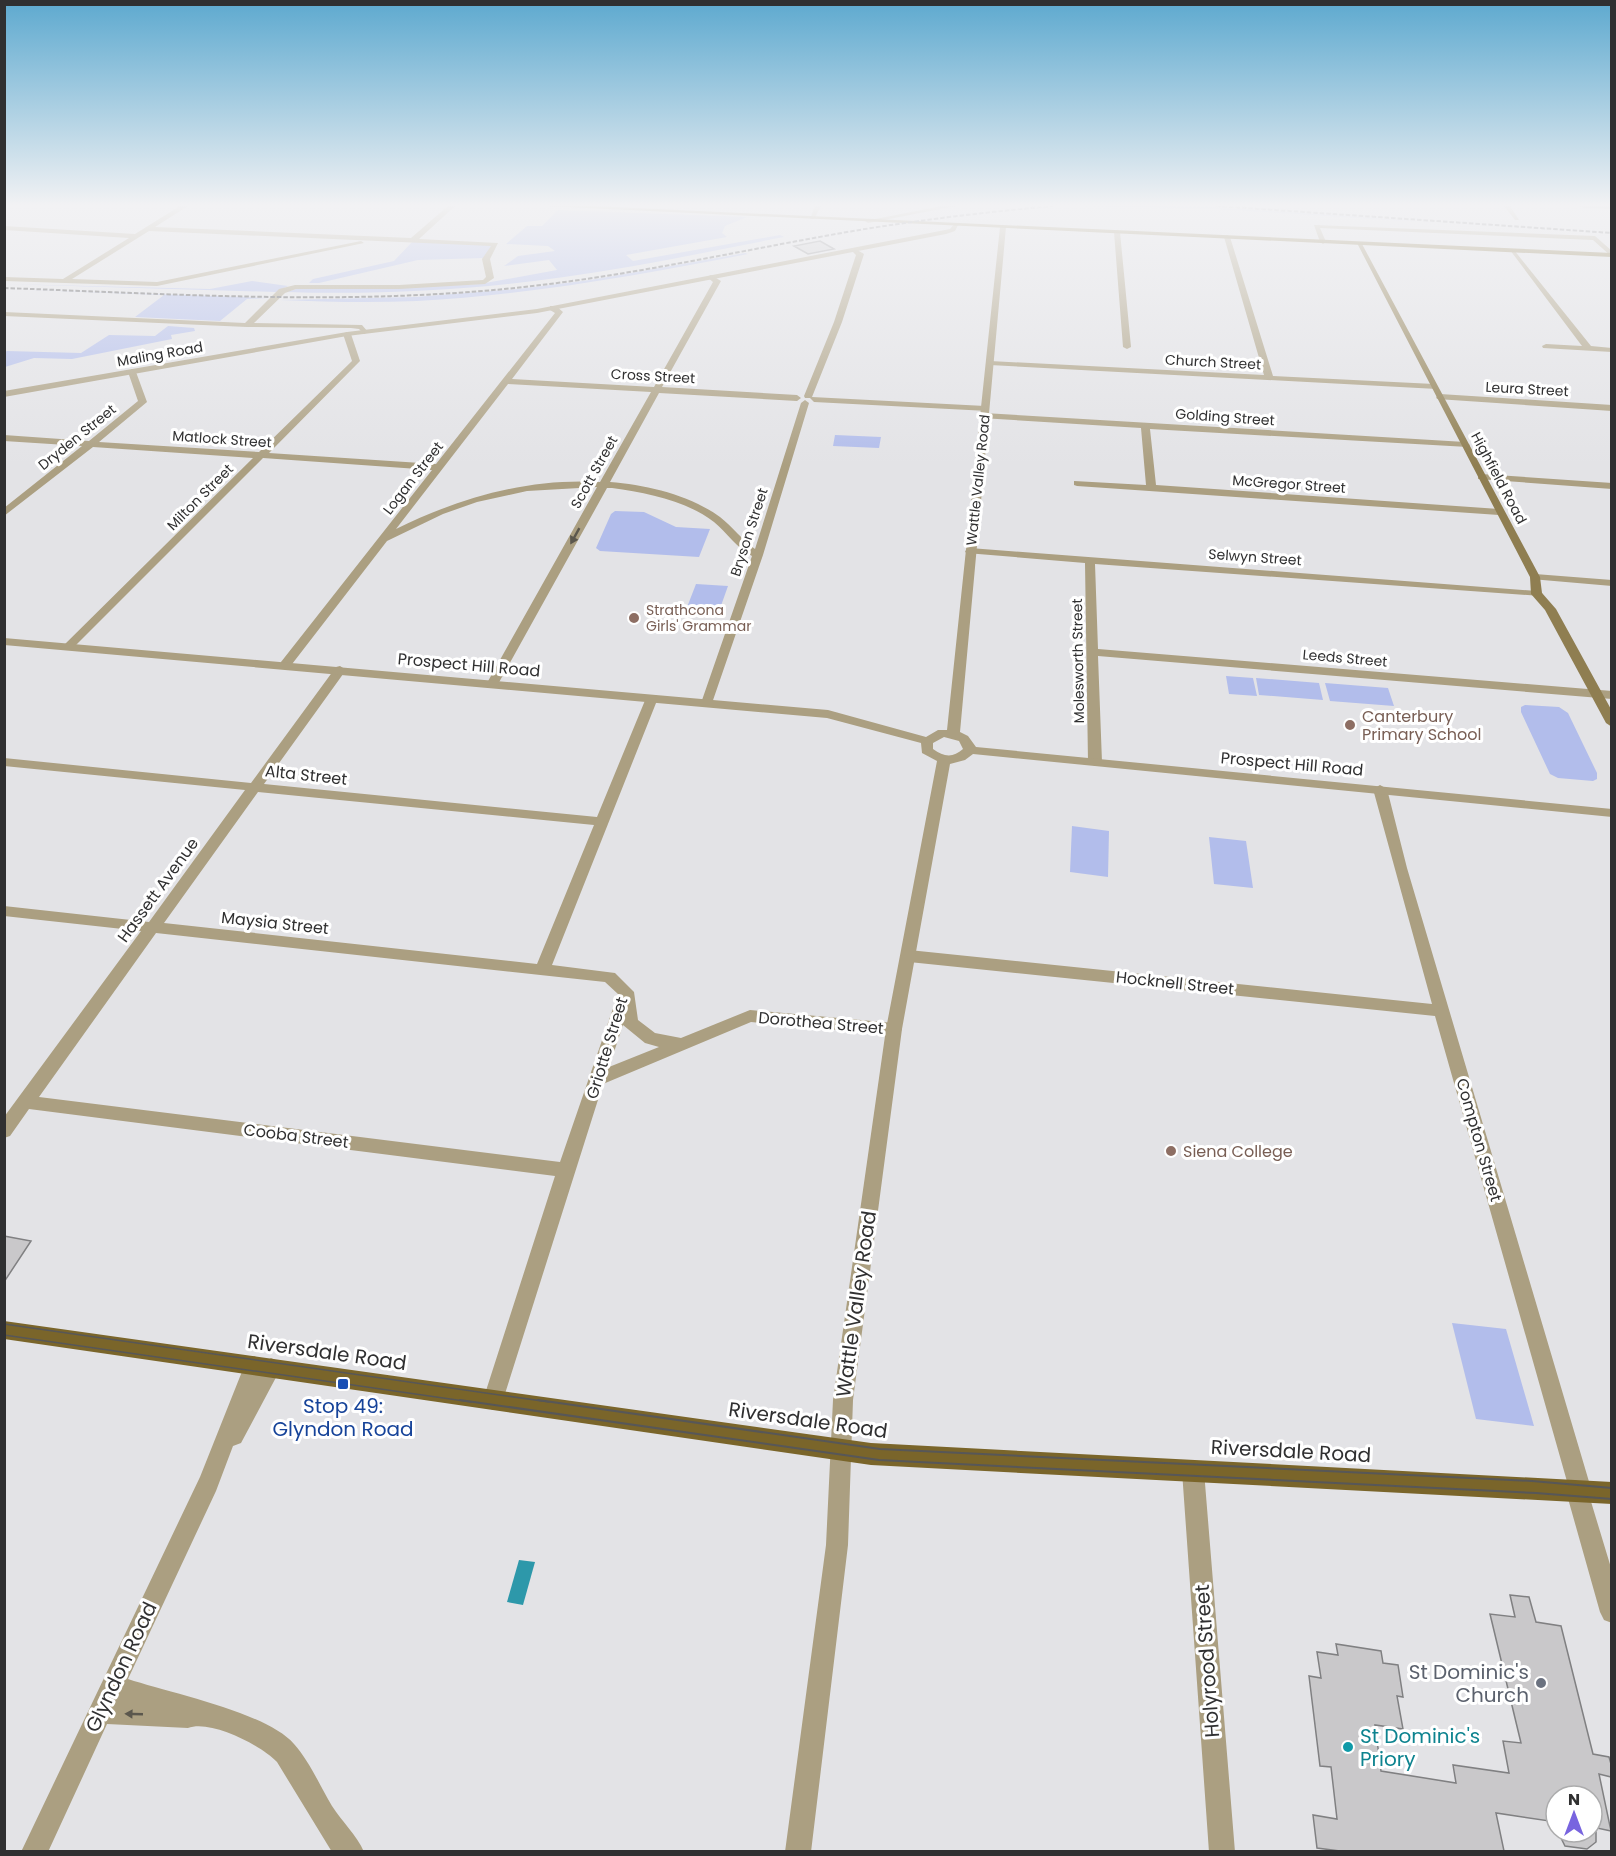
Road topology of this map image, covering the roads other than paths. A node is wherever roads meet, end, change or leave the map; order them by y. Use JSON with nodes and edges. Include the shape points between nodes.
{"nodes":[{"id":1,"x":280,"y":293,"type":"edge"},
{"id":2,"x":632,"y":293,"type":"edge"},
{"id":3,"x":711,"y":293,"type":"edge"},
{"id":4,"x":848,"y":293,"type":"edge"},
{"id":5,"x":997,"y":293,"type":"edge"},
{"id":6,"x":1122,"y":293,"type":"edge"},
{"id":7,"x":1244,"y":293,"type":"edge"},
{"id":8,"x":1384,"y":293,"type":"edge"},
{"id":9,"x":1545,"y":293,"type":"edge"},
{"id":10,"x":554,"y":308,"type":"junction"},
{"id":11,"x":4,"y":314,"type":"edge"},
{"id":12,"x":247,"y":325,"type":"junction"},
{"id":13,"x":364,"y":332,"type":"junction"},
{"id":14,"x":347,"y":334,"type":"junction"},
{"id":15,"x":1545,"y":346,"type":"dead end"},
{"id":16,"x":1127,"y":347,"type":"dead end"},
{"id":17,"x":1589,"y":349,"type":"junction"},
{"id":18,"x":1611,"y":350,"type":"edge"},
{"id":19,"x":990,"y":363,"type":"junction"},
{"id":20,"x":132,"y":372,"type":"junction"},
{"id":21,"x":1269,"y":378,"type":"junction"},
{"id":22,"x":507,"y":381,"type":"junction"},
{"id":23,"x":1434,"y":387,"type":"junction"},
{"id":24,"x":657,"y":390,"type":"junction"},
{"id":25,"x":4,"y":394,"type":"edge"},
{"id":26,"x":1440,"y":397,"type":"junction"},
{"id":27,"x":806,"y":399,"type":"junction"},
{"id":28,"x":1611,"y":408,"type":"edge"},
{"id":29,"x":984,"y":412,"type":"junction"},
{"id":30,"x":1145,"y":426,"type":"junction"},
{"id":31,"x":4,"y":438,"type":"edge"},
{"id":32,"x":91,"y":444,"type":"junction"},
{"id":33,"x":1465,"y":446,"type":"junction"},
{"id":34,"x":261,"y":455,"type":"junction"},
{"id":35,"x":437,"y":467,"type":"junction"},
{"id":36,"x":1481,"y":477,"type":"junction"},
{"id":37,"x":1077,"y":483,"type":"dead end"},
{"id":38,"x":603,"y":485,"type":"junction"},
{"id":39,"x":1611,"y":486,"type":"edge"},
{"id":40,"x":1151,"y":488,"type":"junction"},
{"id":41,"x":1499,"y":512,"type":"junction"},
{"id":42,"x":4,"y":513,"type":"edge"},
{"id":43,"x":402,"y":514,"type":"junction"},
{"id":44,"x":428,"y":517,"type":"junction"},
{"id":45,"x":382,"y":540,"type":"junction"},
{"id":46,"x":970,"y":551,"type":"junction"},
{"id":47,"x":758,"y":555,"type":"junction"},
{"id":48,"x":1090,"y":560,"type":"junction"},
{"id":49,"x":1535,"y":577,"type":"junction"},
{"id":50,"x":1611,"y":583,"type":"edge"},
{"id":51,"x":1537,"y":594,"type":"junction"},
{"id":52,"x":4,"y":641,"type":"edge"},
{"id":53,"x":68,"y":647,"type":"junction"},
{"id":54,"x":1092,"y":652,"type":"junction"},
{"id":55,"x":285,"y":666,"type":"junction"},
{"id":56,"x":340,"y":670,"type":"junction"},
{"id":57,"x":493,"y":683,"type":"junction"},
{"id":58,"x":1596,"y":694,"type":"junction"},
{"id":59,"x":1611,"y":695,"type":"edge"},
{"id":60,"x":652,"y":698,"type":"junction"},
{"id":61,"x":707,"y":703,"type":"junction"},
{"id":62,"x":1611,"y":723,"type":"edge"},
{"id":63,"x":953,"y":734,"type":"junction"},
{"id":64,"x":927,"y":741,"type":"junction"},
{"id":65,"x":970,"y":750,"type":"junction"},
{"id":66,"x":944,"y":760,"type":"junction"},
{"id":67,"x":4,"y":762,"type":"edge"},
{"id":68,"x":1095,"y":762,"type":"junction"},
{"id":69,"x":255,"y":786,"type":"junction"},
{"id":70,"x":1380,"y":789,"type":"junction"},
{"id":71,"x":1611,"y":813,"type":"edge"},
{"id":72,"x":603,"y":822,"type":"junction"},
{"id":73,"x":4,"y":911,"type":"edge"},
{"id":74,"x":153,"y":927,"type":"junction"},
{"id":75,"x":909,"y":956,"type":"junction"},
{"id":76,"x":542,"y":970,"type":"junction"},
{"id":77,"x":626,"y":992,"type":"junction"},
{"id":78,"x":1441,"y":1011,"type":"junction"},
{"id":79,"x":894,"y":1029,"type":"junction"},
{"id":80,"x":682,"y":1044,"type":"junction"},
{"id":81,"x":598,"y":1079,"type":"junction"},
{"id":82,"x":26,"y":1102,"type":"junction"},
{"id":83,"x":4,"y":1131,"type":"edge"},
{"id":84,"x":566,"y":1170,"type":"junction"},
{"id":85,"x":4,"y":1330,"type":"edge"},
{"id":86,"x":262,"y":1367,"type":"junction"},
{"id":87,"x":493,"y":1400,"type":"junction"},
{"id":88,"x":840,"y":1450,"type":"junction"},
{"id":89,"x":1193,"y":1471,"type":"junction"},
{"id":90,"x":1577,"y":1490,"type":"junction"},
{"id":91,"x":1611,"y":1493,"type":"edge"},
{"id":92,"x":1611,"y":1612,"type":"edge"},
{"id":93,"x":112,"y":1686,"type":"junction"},
{"id":94,"x":100,"y":1712,"type":"junction"},
{"id":95,"x":209,"y":1717,"type":"junction"},
{"id":96,"x":34,"y":1851,"type":"edge"},
{"id":97,"x":351,"y":1851,"type":"edge"},
{"id":98,"x":798,"y":1851,"type":"edge"},
{"id":99,"x":1222,"y":1851,"type":"edge"}],
"edges":[{"from":1,"to":12,"type":"street"},
{"from":2,"to":10,"type":"street","name":"Maling Road"},
{"from":3,"to":24,"type":"street","name":"Scott Street"},
{"from":4,"to":27,"type":"street","name":"Bryson Street"},
{"from":5,"to":19,"type":"street","name":"Wattle Valley Road"},
{"from":6,"to":16,"type":"street"},
{"from":7,"to":21,"type":"street"},
{"from":8,"to":23,"type":"main road","name":"Highfield Road"},
{"from":9,"to":17,"type":"street"},
{"from":10,"to":13,"type":"street","name":"Maling Road"},
{"from":10,"to":22,"type":"street","name":"Logan Street","via":[[559,312]]},
{"from":11,"to":12,"type":"street"},
{"from":12,"to":13,"type":"street","via":[[351,326],[362,327]]},
{"from":13,"to":14,"type":"street","name":"Maling Road"},
{"from":14,"to":20,"type":"street","name":"Maling Road"},
{"from":14,"to":34,"type":"street","name":"Milton Street","via":[[356,361]]},
{"from":15,"to":17,"type":"street"},
{"from":17,"to":18,"type":"street"},
{"from":19,"to":21,"type":"street","name":"Church Street"},
{"from":19,"to":29,"type":"street","name":"Wattle Valley Road"},
{"from":20,"to":25,"type":"street","name":"Maling Road"},
{"from":20,"to":32,"type":"street","name":"Dryden Street","via":[[142,402]]},
{"from":21,"to":23,"type":"street","name":"Church Street"},
{"from":22,"to":24,"type":"street","name":"Cross Street"},
{"from":22,"to":35,"type":"street","name":"Logan Street"},
{"from":23,"to":26,"type":"main road","name":"Highfield Road"},
{"from":24,"to":27,"type":"street","name":"Cross Street"},
{"from":24,"to":38,"type":"street","name":"Scott Street"},
{"from":26,"to":28,"type":"street","name":"Leura Street"},
{"from":26,"to":33,"type":"main road","name":"Highfield Road"},
{"from":27,"to":29,"type":"street","name":"Cross Street"},
{"from":27,"to":47,"type":"street","name":"Bryson Street"},
{"from":29,"to":30,"type":"street","name":"Golding Street"},
{"from":29,"to":46,"type":"street","name":"Wattle Valley Road"},
{"from":30,"to":33,"type":"street","name":"Golding Street"},
{"from":30,"to":40,"type":"street"},
{"from":31,"to":32,"type":"street","name":"Matlock Street"},
{"from":32,"to":34,"type":"street","name":"Matlock Street"},
{"from":32,"to":42,"type":"street","name":"Dryden Street"},
{"from":33,"to":36,"type":"main road","name":"Highfield Road"},
{"from":34,"to":35,"type":"street","name":"Matlock Street"},
{"from":34,"to":53,"type":"street","name":"Milton Street"},
{"from":35,"to":43,"type":"street","name":"Logan Street"},
{"from":36,"to":39,"type":"street"},
{"from":36,"to":41,"type":"main road","name":"Highfield Road"},
{"from":37,"to":40,"type":"street","name":"McGregor Street"},
{"from":38,"to":44,"type":"street","via":[[529,487],[474,500]]},
{"from":38,"to":47,"type":"street","via":[[671,497],[695,507],[721,523],[745,549]]},
{"from":38,"to":57,"type":"street","name":"Scott Street","one_way":true},
{"from":40,"to":41,"type":"street","name":"McGregor Street"},
{"from":41,"to":49,"type":"main road","name":"Highfield Road"},
{"from":43,"to":44,"type":"street","via":[[412,519]]},
{"from":43,"to":45,"type":"street","name":"Logan Street"},
{"from":44,"to":45,"type":"street"},
{"from":45,"to":55,"type":"street","name":"Logan Street"},
{"from":46,"to":48,"type":"street","name":"Selwyn Street"},
{"from":46,"to":63,"type":"street","name":"Wattle Valley Road"},
{"from":47,"to":61,"type":"street","name":"Bryson Street"},
{"from":48,"to":51,"type":"street","name":"Selwyn Street"},
{"from":48,"to":54,"type":"street","name":"Molesworth Street"},
{"from":49,"to":50,"type":"street"},
{"from":49,"to":51,"type":"main road","name":"Highfield Road"},
{"from":51,"to":58,"type":"main road","name":"Highfield Road","via":[[1550,609]]},
{"from":52,"to":53,"type":"street","name":"Prospect Hill Road"},
{"from":53,"to":55,"type":"street","name":"Prospect Hill Road"},
{"from":54,"to":58,"type":"street","name":"Leeds Street"},
{"from":54,"to":68,"type":"street","name":"Molesworth Street"},
{"from":55,"to":56,"type":"street","name":"Prospect Hill Road"},
{"from":56,"to":57,"type":"street","name":"Prospect Hill Road"},
{"from":56,"to":69,"type":"street","name":"Hassett Avenue"},
{"from":57,"to":60,"type":"street","name":"Prospect Hill Road"},
{"from":58,"to":59,"type":"street","name":"Leeds Street"},
{"from":58,"to":62,"type":"main road","name":"Highfield Road"},
{"from":60,"to":61,"type":"street","name":"Prospect Hill Road"},
{"from":60,"to":72,"type":"street"},
{"from":61,"to":64,"type":"street","name":"Prospect Hill Road","via":[[828,714]]},
{"from":63,"to":64,"type":"street","via":[[935,735]]},
{"from":63,"to":65,"type":"street","via":[[969,742]]},
{"from":64,"to":66,"type":"street","via":[[929,753]]},
{"from":65,"to":66,"type":"street","via":[[962,758]]},
{"from":65,"to":68,"type":"street","name":"Prospect Hill Road"},
{"from":66,"to":75,"type":"street","name":"Wattle Valley Road"},
{"from":67,"to":69,"type":"street","name":"Alta Street"},
{"from":68,"to":70,"type":"street","name":"Prospect Hill Road"},
{"from":69,"to":72,"type":"street","name":"Alta Street"},
{"from":69,"to":74,"type":"street","name":"Hassett Avenue"},
{"from":70,"to":71,"type":"street","name":"Prospect Hill Road"},
{"from":70,"to":78,"type":"street","name":"Compton Street"},
{"from":72,"to":76,"type":"street"},
{"from":73,"to":74,"type":"street","name":"Maysia Street"},
{"from":74,"to":76,"type":"street","name":"Maysia Street"},
{"from":74,"to":82,"type":"street","name":"Hassett Avenue"},
{"from":75,"to":78,"type":"street","name":"Hocknell Street"},
{"from":75,"to":79,"type":"street","name":"Wattle Valley Road"},
{"from":76,"to":77,"type":"street","name":"Griotte Street","via":[[609,977]]},
{"from":77,"to":80,"type":"street","via":[[630,1023],[651,1039]]},
{"from":77,"to":81,"type":"street","name":"Griotte Street"},
{"from":78,"to":90,"type":"street","name":"Compton Street","via":[[1579,1485]]},
{"from":79,"to":80,"type":"street","name":"Dorothea Street","via":[[750,1016]]},
{"from":79,"to":88,"type":"street","name":"Wattle Valley Road","via":[[843,1400]]},
{"from":80,"to":81,"type":"street","name":"Dorothea Street"},
{"from":81,"to":84,"type":"street","name":"Griotte Street"},
{"from":82,"to":83,"type":"street","name":"Hassett Avenue"},
{"from":82,"to":84,"type":"street","name":"Cooba Street"},
{"from":84,"to":87,"type":"street","name":"Griotte Street"},
{"from":85,"to":86,"type":"main road","name":"Riversdale Road"},
{"from":86,"to":87,"type":"main road","name":"Riversdale Road"},
{"from":86,"to":93,"type":"street","name":"Glyndon Road"},
{"from":87,"to":88,"type":"main road","name":"Riversdale Road"},
{"from":88,"to":89,"type":"main road","name":"Riversdale Road","via":[[918,1458]]},
{"from":88,"to":98,"type":"street","name":"Wattle Valley Road","via":[[837,1545]]},
{"from":89,"to":90,"type":"main road","name":"Riversdale Road"},
{"from":89,"to":99,"type":"street","name":"Holyrood Street"},
{"from":90,"to":91,"type":"main road","name":"Riversdale Road"},
{"from":90,"to":92,"type":"street","name":"Compton Street"},
{"from":93,"to":94,"type":"street","name":"Glyndon Road"},
{"from":93,"to":95,"type":"street"},
{"from":95,"to":94,"type":"street","one_way":true},
{"from":94,"to":96,"type":"street","name":"Glyndon Road"},
{"from":95,"to":97,"type":"street","via":[[252,1730],[284,1750]]}]}
